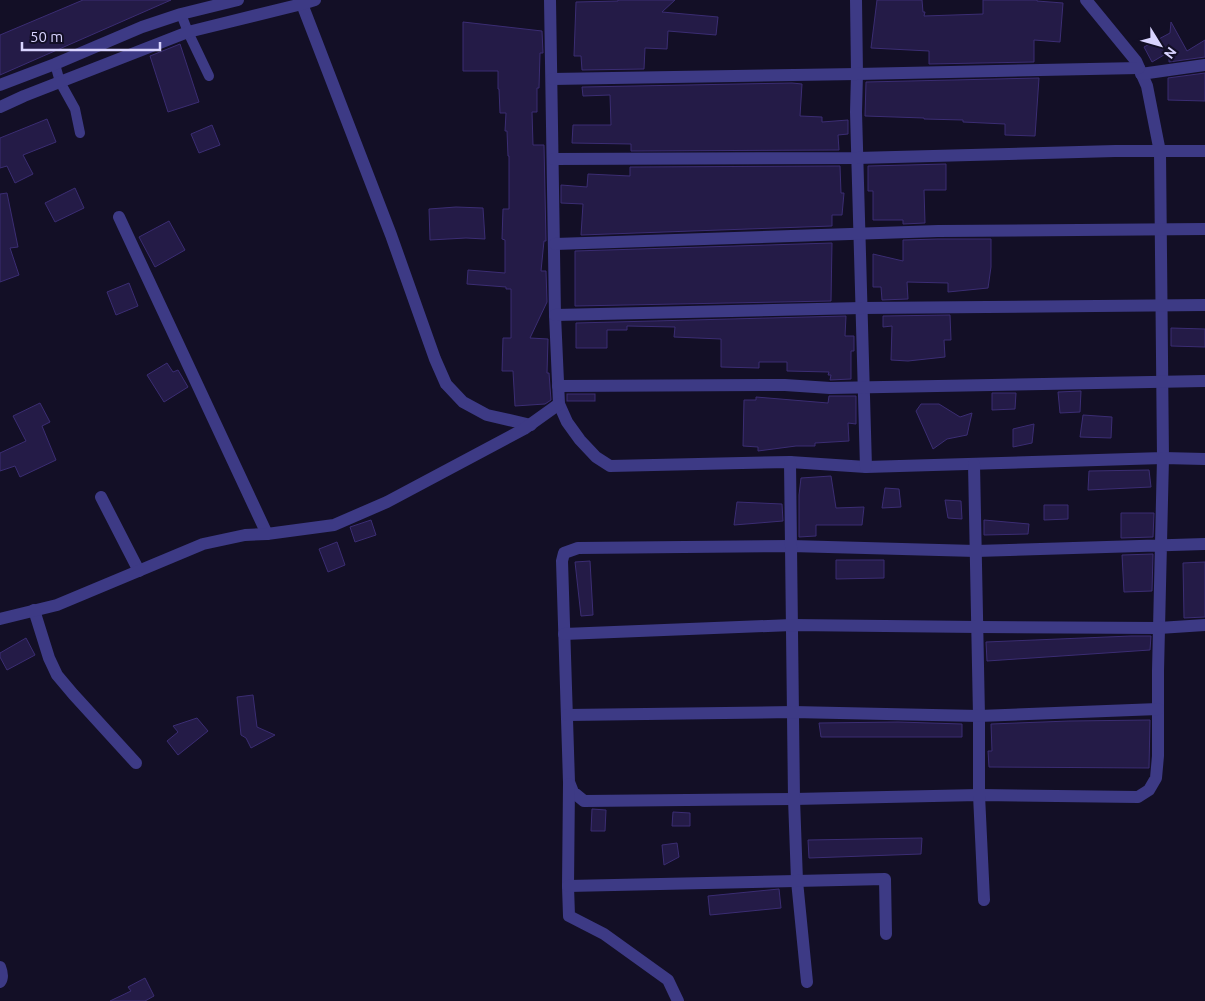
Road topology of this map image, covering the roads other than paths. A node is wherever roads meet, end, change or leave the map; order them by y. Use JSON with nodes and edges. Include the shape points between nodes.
{"nodes":[{"id":1,"x":238,"y":0,"type":"edge"},
{"id":2,"x":315,"y":0,"type":"edge"},
{"id":3,"x":550,"y":0,"type":"edge"},
{"id":4,"x":856,"y":0,"type":"edge"},
{"id":5,"x":1086,"y":0,"type":"edge"},
{"id":6,"x":302,"y":4,"type":"junction"},
{"id":7,"x":180,"y":14,"type":"junction"},
{"id":8,"x":188,"y":32,"type":"junction"},
{"id":9,"x":56,"y":64,"type":"junction"},
{"id":10,"x":1204,"y":65,"type":"edge"},
{"id":11,"x":1140,"y":71,"type":"junction"},
{"id":12,"x":857,"y":74,"type":"junction"},
{"id":13,"x":209,"y":76,"type":"dead end"},
{"id":14,"x":552,"y":79,"type":"junction"},
{"id":15,"x":60,"y":82,"type":"junction"},
{"id":16,"x":0,"y":85,"type":"edge"},
{"id":17,"x":0,"y":107,"type":"edge"},
{"id":18,"x":80,"y":133,"type":"dead end"},
{"id":19,"x":1205,"y":151,"type":"edge"},
{"id":20,"x":1160,"y":152,"type":"junction"},
{"id":21,"x":857,"y":158,"type":"junction"},
{"id":22,"x":553,"y":159,"type":"junction"},
{"id":23,"x":119,"y":217,"type":"dead end"},
{"id":24,"x":1205,"y":229,"type":"edge"},
{"id":25,"x":1161,"y":230,"type":"junction"},
{"id":26,"x":859,"y":233,"type":"junction"},
{"id":27,"x":555,"y":244,"type":"junction"},
{"id":28,"x":1161,"y":305,"type":"junction"},
{"id":29,"x":1205,"y":305,"type":"edge"},
{"id":30,"x":862,"y":308,"type":"junction"},
{"id":31,"x":555,"y":315,"type":"junction"},
{"id":32,"x":1162,"y":381,"type":"junction"},
{"id":33,"x":1205,"y":381,"type":"edge"},
{"id":34,"x":558,"y":386,"type":"junction"},
{"id":35,"x":864,"y":386,"type":"junction"},
{"id":36,"x":559,"y":404,"type":"junction"},
{"id":37,"x":531,"y":425,"type":"junction"},
{"id":38,"x":1163,"y":458,"type":"junction"},
{"id":39,"x":1205,"y":459,"type":"edge"},
{"id":40,"x":790,"y":462,"type":"junction"},
{"id":41,"x":974,"y":464,"type":"junction"},
{"id":42,"x":866,"y":467,"type":"junction"},
{"id":43,"x":101,"y":498,"type":"dead end"},
{"id":44,"x":267,"y":534,"type":"junction"},
{"id":45,"x":1205,"y":544,"type":"edge"},
{"id":46,"x":1161,"y":545,"type":"junction"},
{"id":47,"x":791,"y":546,"type":"junction"},
{"id":48,"x":976,"y":551,"type":"junction"},
{"id":49,"x":139,"y":571,"type":"junction"},
{"id":50,"x":34,"y":610,"type":"junction"},
{"id":51,"x":0,"y":619,"type":"edge"},
{"id":52,"x":792,"y":625,"type":"junction"},
{"id":53,"x":1205,"y":625,"type":"edge"},
{"id":54,"x":978,"y":627,"type":"junction"},
{"id":55,"x":1159,"y":628,"type":"junction"},
{"id":56,"x":564,"y":634,"type":"junction"},
{"id":57,"x":1158,"y":709,"type":"junction"},
{"id":58,"x":793,"y":712,"type":"junction"},
{"id":59,"x":567,"y":715,"type":"junction"},
{"id":60,"x":979,"y":716,"type":"junction"},
{"id":61,"x":136,"y":763,"type":"dead end"},
{"id":62,"x":569,"y":782,"type":"junction"},
{"id":63,"x":979,"y":795,"type":"junction"},
{"id":64,"x":794,"y":799,"type":"junction"},
{"id":65,"x":797,"y":881,"type":"junction"},
{"id":66,"x":568,"y":886,"type":"junction"},
{"id":67,"x":984,"y":900,"type":"dead end"},
{"id":68,"x":886,"y":934,"type":"dead end"},
{"id":69,"x":0,"y":968,"type":"edge"},
{"id":70,"x":0,"y":982,"type":"edge"},
{"id":71,"x":807,"y":982,"type":"dead end"},
{"id":72,"x":678,"y":1001,"type":"edge"}],
"edges":[{"from":1,"to":7,"type":"street"},
{"from":2,"to":6,"type":"street"},
{"from":3,"to":14,"type":"street"},
{"from":4,"to":12,"type":"street"},
{"from":5,"to":11,"type":"street","via":[[1136,61]]},
{"from":6,"to":8,"type":"street"},
{"from":6,"to":37,"type":"street","via":[[446,384],[463,402],[487,415]]},
{"from":7,"to":8,"type":"lane"},
{"from":7,"to":9,"type":"street"},
{"from":8,"to":13,"type":"lane"},
{"from":8,"to":15,"type":"street"},
{"from":9,"to":15,"type":"lane"},
{"from":9,"to":16,"type":"street"},
{"from":10,"to":11,"type":"street"},
{"from":11,"to":12,"type":"street"},
{"from":11,"to":20,"type":"street"},
{"from":12,"to":14,"type":"street"},
{"from":12,"to":21,"type":"street"},
{"from":14,"to":22,"type":"street"},
{"from":15,"to":17,"type":"street"},
{"from":15,"to":18,"type":"lane","via":[[75,109]]},
{"from":19,"to":20,"type":"street"},
{"from":20,"to":21,"type":"street"},
{"from":20,"to":25,"type":"street"},
{"from":21,"to":22,"type":"street"},
{"from":21,"to":26,"type":"street"},
{"from":22,"to":27,"type":"street"},
{"from":23,"to":44,"type":"street"},
{"from":24,"to":25,"type":"street"},
{"from":25,"to":26,"type":"street"},
{"from":25,"to":28,"type":"street"},
{"from":26,"to":27,"type":"street"},
{"from":26,"to":30,"type":"street"},
{"from":27,"to":31,"type":"street"},
{"from":28,"to":29,"type":"street"},
{"from":28,"to":30,"type":"street"},
{"from":28,"to":32,"type":"street"},
{"from":30,"to":31,"type":"street"},
{"from":30,"to":35,"type":"street"},
{"from":31,"to":34,"type":"street"},
{"from":32,"to":33,"type":"street"},
{"from":32,"to":35,"type":"street"},
{"from":32,"to":38,"type":"street"},
{"from":34,"to":35,"type":"street"},
{"from":34,"to":36,"type":"street"},
{"from":35,"to":42,"type":"street"},
{"from":36,"to":37,"type":"street"},
{"from":36,"to":40,"type":"street","via":[[580,440],[610,466]]},
{"from":37,"to":44,"type":"street","via":[[387,502],[334,525]]},
{"from":38,"to":39,"type":"street"},
{"from":38,"to":41,"type":"street"},
{"from":38,"to":46,"type":"street"},
{"from":40,"to":42,"type":"street"},
{"from":40,"to":47,"type":"street"},
{"from":41,"to":42,"type":"street"},
{"from":41,"to":48,"type":"street"},
{"from":43,"to":49,"type":"street"},
{"from":44,"to":49,"type":"street","via":[[203,544]]},
{"from":45,"to":46,"type":"street"},
{"from":46,"to":48,"type":"street"},
{"from":46,"to":55,"type":"street"},
{"from":47,"to":48,"type":"street"},
{"from":47,"to":52,"type":"street"},
{"from":47,"to":56,"type":"street","via":[[578,548],[564,553]]},
{"from":48,"to":54,"type":"street"},
{"from":49,"to":50,"type":"street","via":[[57,605]]},
{"from":50,"to":51,"type":"street"},
{"from":50,"to":61,"type":"street","via":[[57,675]]},
{"from":52,"to":54,"type":"street"},
{"from":52,"to":56,"type":"street"},
{"from":52,"to":58,"type":"street"},
{"from":53,"to":55,"type":"street"},
{"from":54,"to":55,"type":"street"},
{"from":54,"to":60,"type":"street"},
{"from":55,"to":57,"type":"street"},
{"from":56,"to":59,"type":"street"},
{"from":57,"to":60,"type":"street"},
{"from":57,"to":63,"type":"street","via":[[1156,778],[1149,790],[1138,797]]},
{"from":58,"to":59,"type":"street"},
{"from":58,"to":60,"type":"street"},
{"from":58,"to":64,"type":"street"},
{"from":59,"to":62,"type":"street"},
{"from":60,"to":63,"type":"street"},
{"from":62,"to":64,"type":"street","via":[[573,792],[584,801]]},
{"from":62,"to":66,"type":"street"},
{"from":63,"to":64,"type":"street"},
{"from":63,"to":67,"type":"street"},
{"from":64,"to":65,"type":"street"},
{"from":65,"to":66,"type":"street"},
{"from":65,"to":68,"type":"street","via":[[885,879]]},
{"from":65,"to":71,"type":"street"},
{"from":66,"to":72,"type":"street","via":[[569,916],[604,934],[668,980]]},
{"from":69,"to":70,"type":"street"}]}
